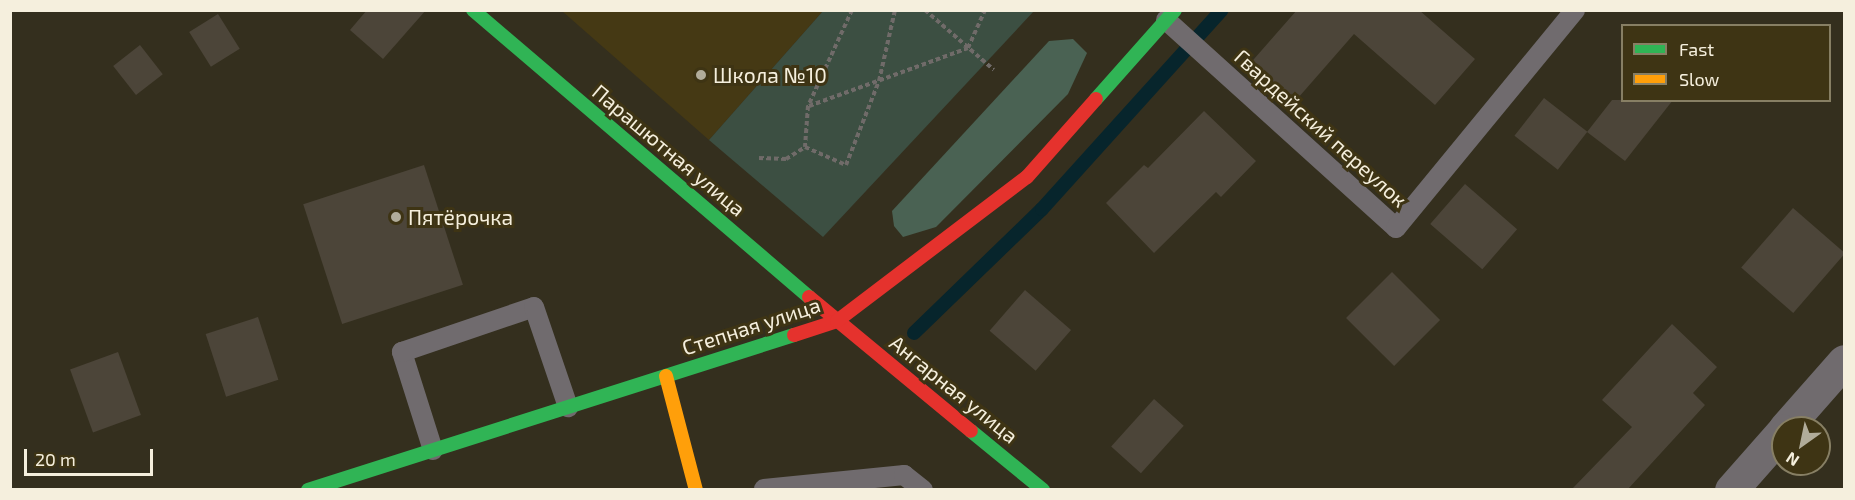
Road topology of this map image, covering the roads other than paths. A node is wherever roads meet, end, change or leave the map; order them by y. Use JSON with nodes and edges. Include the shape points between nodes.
{"nodes":[{"id":1,"x":473,"y":10,"type":"edge"},
{"id":2,"x":1575,"y":10,"type":"edge"},
{"id":3,"x":1170,"y":15,"type":"edge"},
{"id":4,"x":837,"y":321,"type":"junction"},
{"id":5,"x":1845,"y":361,"type":"edge"},
{"id":6,"x":666,"y":376,"type":"junction"},
{"id":7,"x":568,"y":407,"type":"junction"},
{"id":8,"x":1796,"y":416,"type":"edge"},
{"id":9,"x":1771,"y":444,"type":"edge"},
{"id":10,"x":433,"y":450,"type":"junction"},
{"id":11,"x":308,"y":489,"type":"edge"},
{"id":12,"x":696,"y":489,"type":"edge"},
{"id":13,"x":764,"y":489,"type":"edge"},
{"id":14,"x":923,"y":489,"type":"edge"},
{"id":15,"x":1044,"y":489,"type":"edge"},
{"id":16,"x":1731,"y":489,"type":"edge"}],
"edges":[{"from":1,"to":4,"type":"street","name":"Парашютная улица"},
{"from":2,"to":3,"type":"lane","name":"Гвардейский переулок","via":[[1396,228],[1205,56]]},
{"from":3,"to":4,"type":"street","name":"Степная улица","via":[[1027,177]]},
{"from":4,"to":6,"type":"street","name":"Степная улица"},
{"from":4,"to":15,"type":"street","name":"Ангарная улица"},
{"from":5,"to":8,"type":"street"},
{"from":6,"to":7,"type":"street","name":"Степная улица"},
{"from":6,"to":12,"type":"street"},
{"from":7,"to":10,"type":"street","name":"Степная улица"},
{"from":7,"to":10,"type":"lane","via":[[534,307],[402,352]]},
{"from":9,"to":16,"type":"street"},
{"from":10,"to":11,"type":"street","name":"Степная улица"},
{"from":13,"to":14,"type":"lane","via":[[904,475]]}]}
